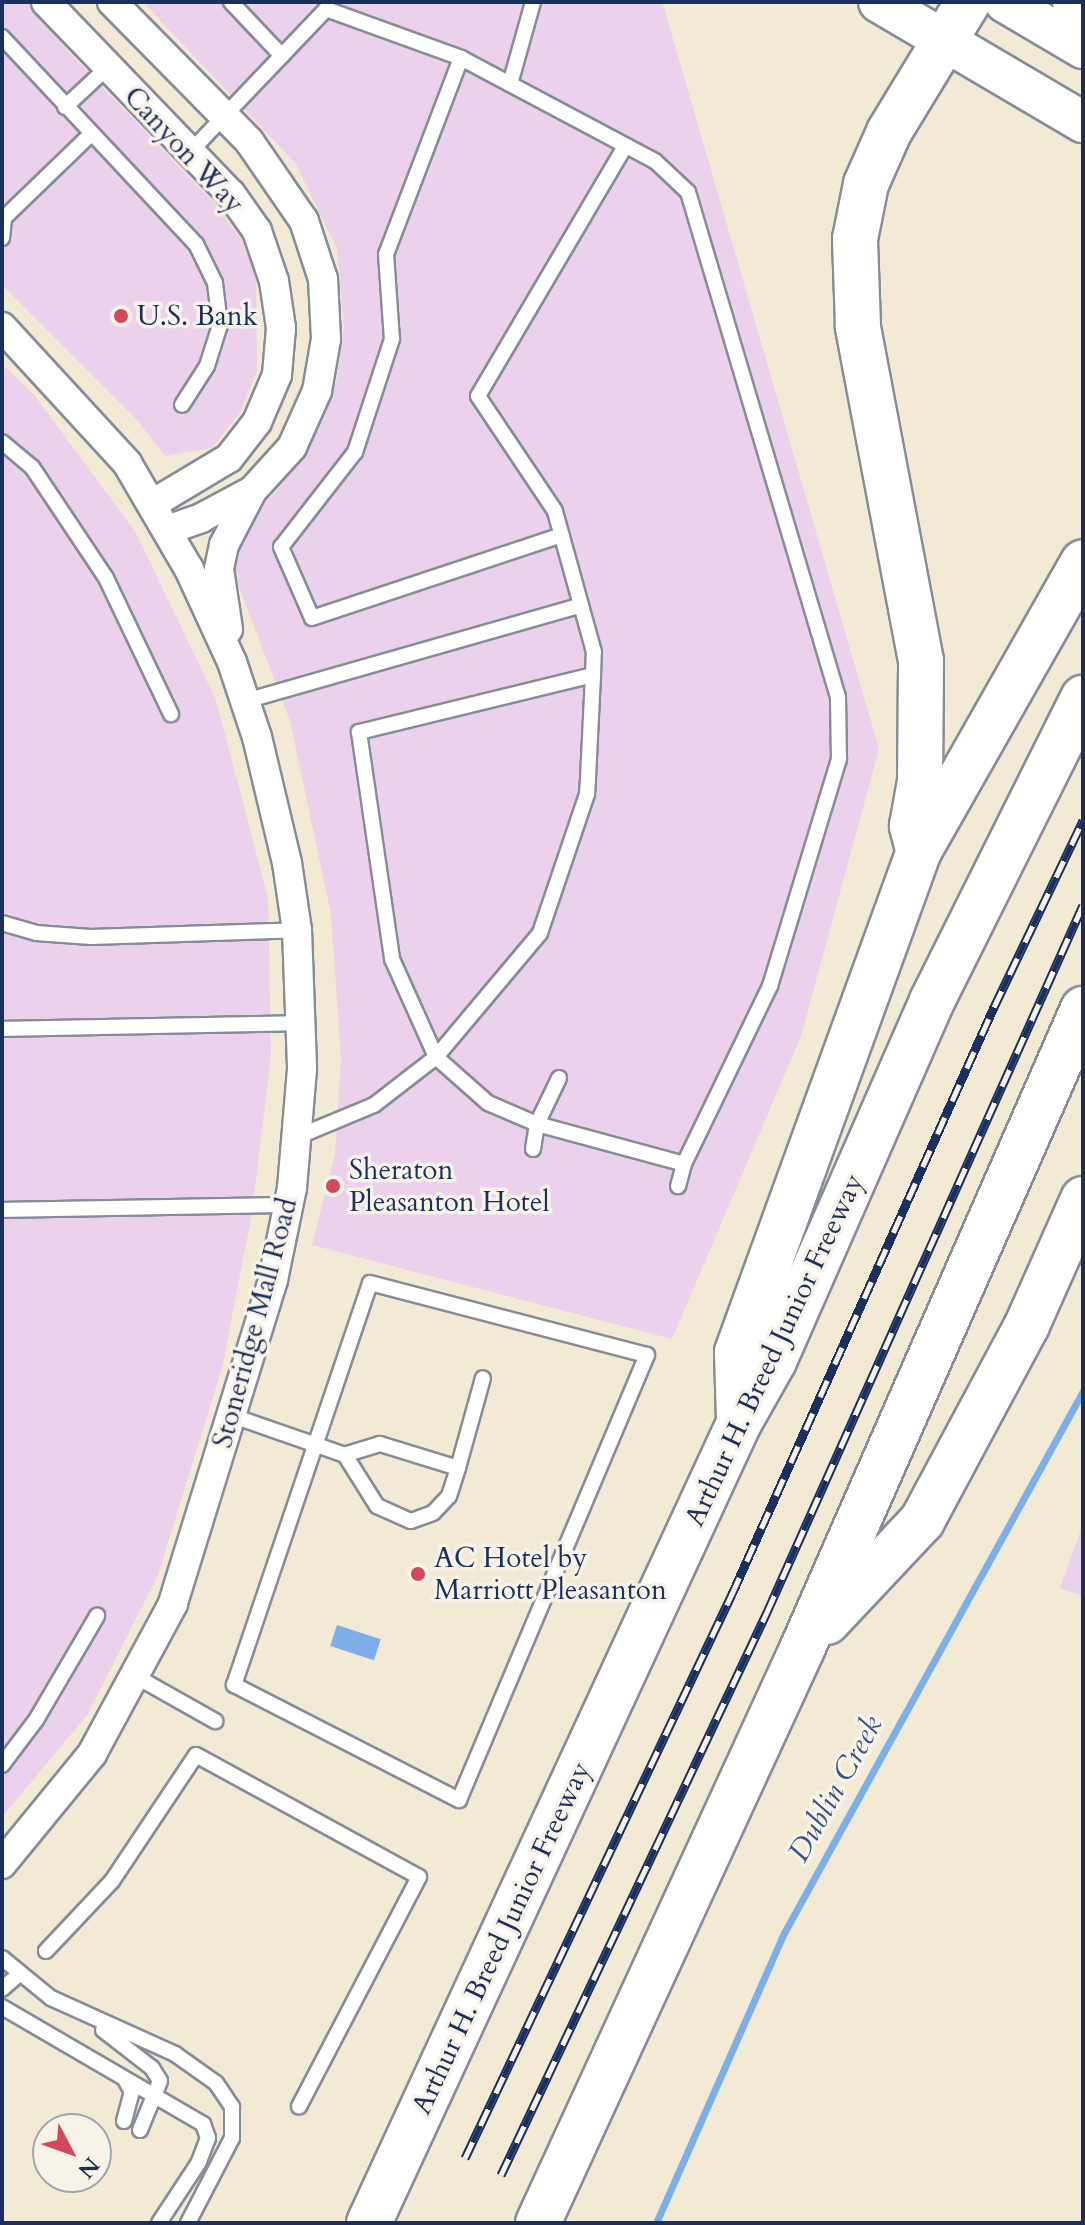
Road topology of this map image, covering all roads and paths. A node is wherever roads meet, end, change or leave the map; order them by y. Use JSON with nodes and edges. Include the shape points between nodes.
{"nodes":[{"id":1,"x":46,"y":2,"type":"edge"},
{"id":2,"x":112,"y":2,"type":"edge"},
{"id":3,"x":231,"y":2,"type":"edge"},
{"id":4,"x":533,"y":2,"type":"edge"},
{"id":5,"x":879,"y":2,"type":"edge"},
{"id":6,"x":968,"y":2,"type":"edge"},
{"id":7,"x":1005,"y":2,"type":"edge"},
{"id":8,"x":1075,"y":2,"type":"edge"},
{"id":9,"x":327,"y":6,"type":"edge"},
{"id":10,"x":2,"y":37,"type":"edge"},
{"id":11,"x":1083,"y":37,"type":"edge"},
{"id":12,"x":944,"y":40,"type":"junction"},
{"id":13,"x":1083,"y":48,"type":"edge"},
{"id":14,"x":282,"y":56,"type":"junction"},
{"id":15,"x":461,"y":58,"type":"junction"},
{"id":16,"x":107,"y":68,"type":"junction"},
{"id":17,"x":510,"y":84,"type":"junction"},
{"id":18,"x":65,"y":107,"type":"junction"},
{"id":19,"x":224,"y":117,"type":"junction"},
{"id":20,"x":1083,"y":122,"type":"edge"},
{"id":21,"x":91,"y":134,"type":"junction"},
{"id":22,"x":625,"y":146,"type":"junction"},
{"id":23,"x":191,"y":151,"type":"junction"},
{"id":24,"x":2,"y":238,"type":"edge"},
{"id":25,"x":2,"y":327,"type":"edge"},
{"id":26,"x":182,"y":405,"type":"dead end"},
{"id":27,"x":2,"y":442,"type":"edge"},
{"id":28,"x":252,"y":491,"type":"junction"},
{"id":29,"x":152,"y":504,"type":"junction"},
{"id":30,"x":167,"y":530,"type":"junction"},
{"id":31,"x":562,"y":535,"type":"junction"},
{"id":32,"x":1083,"y":562,"type":"edge"},
{"id":33,"x":581,"y":605,"type":"junction"},
{"id":34,"x":232,"y":662,"type":"junction"},
{"id":35,"x":593,"y":675,"type":"junction"},
{"id":36,"x":1083,"y":698,"type":"edge"},
{"id":37,"x":245,"y":701,"type":"junction"},
{"id":38,"x":171,"y":714,"type":"dead end"},
{"id":39,"x":919,"y":851,"type":"junction"},
{"id":40,"x":2,"y":923,"type":"edge"},
{"id":41,"x":297,"y":930,"type":"junction"},
{"id":42,"x":1083,"y":1009,"type":"edge"},
{"id":43,"x":302,"y":1023,"type":"junction"},
{"id":44,"x":2,"y":1029,"type":"edge"},
{"id":45,"x":436,"y":1057,"type":"junction"},
{"id":46,"x":559,"y":1078,"type":"dead end"},
{"id":47,"x":537,"y":1124,"type":"junction"},
{"id":48,"x":297,"y":1137,"type":"junction"},
{"id":49,"x":533,"y":1149,"type":"dead end"},
{"id":50,"x":684,"y":1164,"type":"junction"},
{"id":51,"x":678,"y":1186,"type":"dead end"},
{"id":52,"x":1083,"y":1199,"type":"edge"},
{"id":53,"x":289,"y":1205,"type":"junction"},
{"id":54,"x":2,"y":1210,"type":"edge"},
{"id":55,"x":483,"y":1378,"type":"dead end"},
{"id":56,"x":233,"y":1416,"type":"junction"},
{"id":57,"x":739,"y":1423,"type":"junction"},
{"id":58,"x":316,"y":1444,"type":"junction"},
{"id":59,"x":345,"y":1455,"type":"junction"},
{"id":60,"x":458,"y":1468,"type":"junction"},
{"id":61,"x":97,"y":1616,"type":"dead end"},
{"id":62,"x":803,"y":1647,"type":"junction"},
{"id":63,"x":137,"y":1677,"type":"junction"},
{"id":64,"x":215,"y":1721,"type":"dead end"},
{"id":65,"x":2,"y":1765,"type":"edge"},
{"id":66,"x":2,"y":1864,"type":"edge"},
{"id":67,"x":46,"y":1951,"type":"dead end"},
{"id":68,"x":2,"y":1958,"type":"edge"},
{"id":69,"x":19,"y":1974,"type":"junction"},
{"id":70,"x":2,"y":1989,"type":"edge"},
{"id":71,"x":2,"y":2007,"type":"edge"},
{"id":72,"x":76,"y":2009,"type":"junction"},
{"id":73,"x":126,"y":2081,"type":"junction"},
{"id":74,"x":158,"y":2097,"type":"junction"},
{"id":75,"x":299,"y":2107,"type":"dead end"},
{"id":76,"x":124,"y":2121,"type":"dead end"},
{"id":77,"x":140,"y":2130,"type":"dead end"},
{"id":78,"x":372,"y":2214,"type":"edge"},
{"id":79,"x":159,"y":2223,"type":"edge"},
{"id":80,"x":188,"y":2223,"type":"edge"},
{"id":81,"x":538,"y":2223,"type":"edge"}],
"edges":[{"from":1,"to":16,"type":"street","name":"Canyon Way"},
{"from":2,"to":19,"type":"street","name":"Canyon Way"},
{"from":3,"to":14,"type":"lane"},
{"from":4,"to":17,"type":"lane"},
{"from":5,"to":12,"type":"main road"},
{"from":6,"to":12,"type":"highway"},
{"from":7,"to":13,"type":"main road"},
{"from":8,"to":11,"type":"highway"},
{"from":9,"to":14,"type":"lane"},
{"from":9,"to":15,"type":"lane"},
{"from":10,"to":18,"type":"lane"},
{"from":12,"to":20,"type":"main road"},
{"from":12,"to":39,"type":"highway","via":[[889,132],[866,184],[855,239],[858,326],[921,661],[920,781],[912,826]]},
{"from":14,"to":19,"type":"lane"},
{"from":15,"to":17,"type":"lane"},
{"from":15,"to":31,"type":"lane","via":[[386,254],[392,339],[355,452],[281,547],[312,618]]},
{"from":16,"to":18,"type":"lane"},
{"from":16,"to":23,"type":"street","name":"Canyon Way"},
{"from":17,"to":22,"type":"lane"},
{"from":18,"to":21,"type":"lane"},
{"from":19,"to":23,"type":"lane"},
{"from":19,"to":28,"type":"street","name":"Canyon Way","via":[[249,141],[304,221],[323,279],[326,339],[317,391],[292,447]]},
{"from":21,"to":24,"type":"lane","via":[[4,218]]},
{"from":21,"to":26,"type":"lane","via":[[196,244],[215,283],[220,325],[207,366]]},
{"from":22,"to":31,"type":"lane","via":[[478,396],[555,511]]},
{"from":22,"to":50,"type":"lane","via":[[655,161],[688,192],[838,697],[839,759],[770,986]]},
{"from":23,"to":29,"type":"street","name":"Canyon Way","via":[[257,231],[281,328],[277,375],[257,422],[229,458]]},
{"from":25,"to":29,"type":"street","name":"Stoneridge Mall Road","via":[[86,413]]},
{"from":27,"to":38,"type":"lane","via":[[32,467],[106,578]]},
{"from":28,"to":30,"type":"street","name":"Canyon Way"},
{"from":28,"to":34,"type":"street","name":"Canyon Way","via":[[234,521],[219,569]]},
{"from":29,"to":30,"type":"street","name":"Stoneridge Mall Road"},
{"from":30,"to":34,"type":"street","name":"Stoneridge Mall Road"},
{"from":31,"to":33,"type":"lane"},
{"from":32,"to":39,"type":"highway"},
{"from":33,"to":35,"type":"lane","via":[[594,652]]},
{"from":33,"to":37,"type":"lane"},
{"from":34,"to":37,"type":"street","name":"Stoneridge Mall Road"},
{"from":35,"to":45,"type":"lane","via":[[587,794],[540,933]]},
{"from":35,"to":45,"type":"lane","via":[[359,732],[392,959]]},
{"from":36,"to":57,"type":"highway","name":"Arthur H. Breed Junior Freeway","via":[[989,881],[774,1361]]},
{"from":37,"to":41,"type":"street","name":"Stoneridge Mall Road","via":[[273,799]]},
{"from":39,"to":57,"type":"highway","via":[[737,1352]]},
{"from":40,"to":41,"type":"lane","via":[[36,933],[91,937]]},
{"from":41,"to":43,"type":"street","name":"Stoneridge Mall Road"},
{"from":42,"to":62,"type":"highway"},
{"from":43,"to":44,"type":"lane"},
{"from":43,"to":48,"type":"street","name":"Stoneridge Mall Road"},
{"from":45,"to":47,"type":"lane","via":[[488,1103]]},
{"from":45,"to":48,"type":"lane","via":[[374,1105]]},
{"from":46,"to":47,"type":"lane"},
{"from":47,"to":49,"type":"lane"},
{"from":47,"to":50,"type":"lane"},
{"from":48,"to":53,"type":"street","name":"Stoneridge Mall Road"},
{"from":50,"to":51,"type":"lane"},
{"from":52,"to":62,"type":"highway","via":[[1027,1325],[922,1521]]},
{"from":53,"to":54,"type":"lane"},
{"from":53,"to":56,"type":"street","name":"Stoneridge Mall Road"},
{"from":55,"to":60,"type":"lane"},
{"from":56,"to":58,"type":"lane"},
{"from":56,"to":63,"type":"street","name":"Stoneridge Mall Road","via":[[173,1604]]},
{"from":57,"to":78,"type":"highway","name":"Arthur H. Breed Junior Freeway"},
{"from":58,"to":58,"type":"lane","via":[[370,1283],[647,1355],[459,1800],[234,1685]]},
{"from":58,"to":59,"type":"lane"},
{"from":59,"to":60,"type":"lane","via":[[380,1444]]},
{"from":59,"to":60,"type":"lane","via":[[377,1506],[411,1521],[433,1513],[449,1496]]},
{"from":61,"to":65,"type":"lane","via":[[36,1720]]},
{"from":62,"to":81,"type":"highway"},
{"from":63,"to":64,"type":"lane"},
{"from":63,"to":66,"type":"street","name":"Stoneridge Mall Road","via":[[92,1754]]},
{"from":67,"to":75,"type":"lane","via":[[112,1881],[196,1755],[419,1877]]},
{"from":68,"to":69,"type":"lane"},
{"from":69,"to":70,"type":"lane"},
{"from":69,"to":72,"type":"lane"},
{"from":71,"to":73,"type":"lane"},
{"from":72,"to":74,"type":"lane","via":[[152,2068],[160,2081]]},
{"from":72,"to":80,"type":"lane","via":[[175,2054],[216,2083],[232,2107],[228,2151]]},
{"from":73,"to":74,"type":"lane"},
{"from":73,"to":76,"type":"lane","via":[[132,2092]]},
{"from":74,"to":77,"type":"lane"},
{"from":74,"to":79,"type":"lane","via":[[203,2124],[208,2138],[178,2199]]}]}
